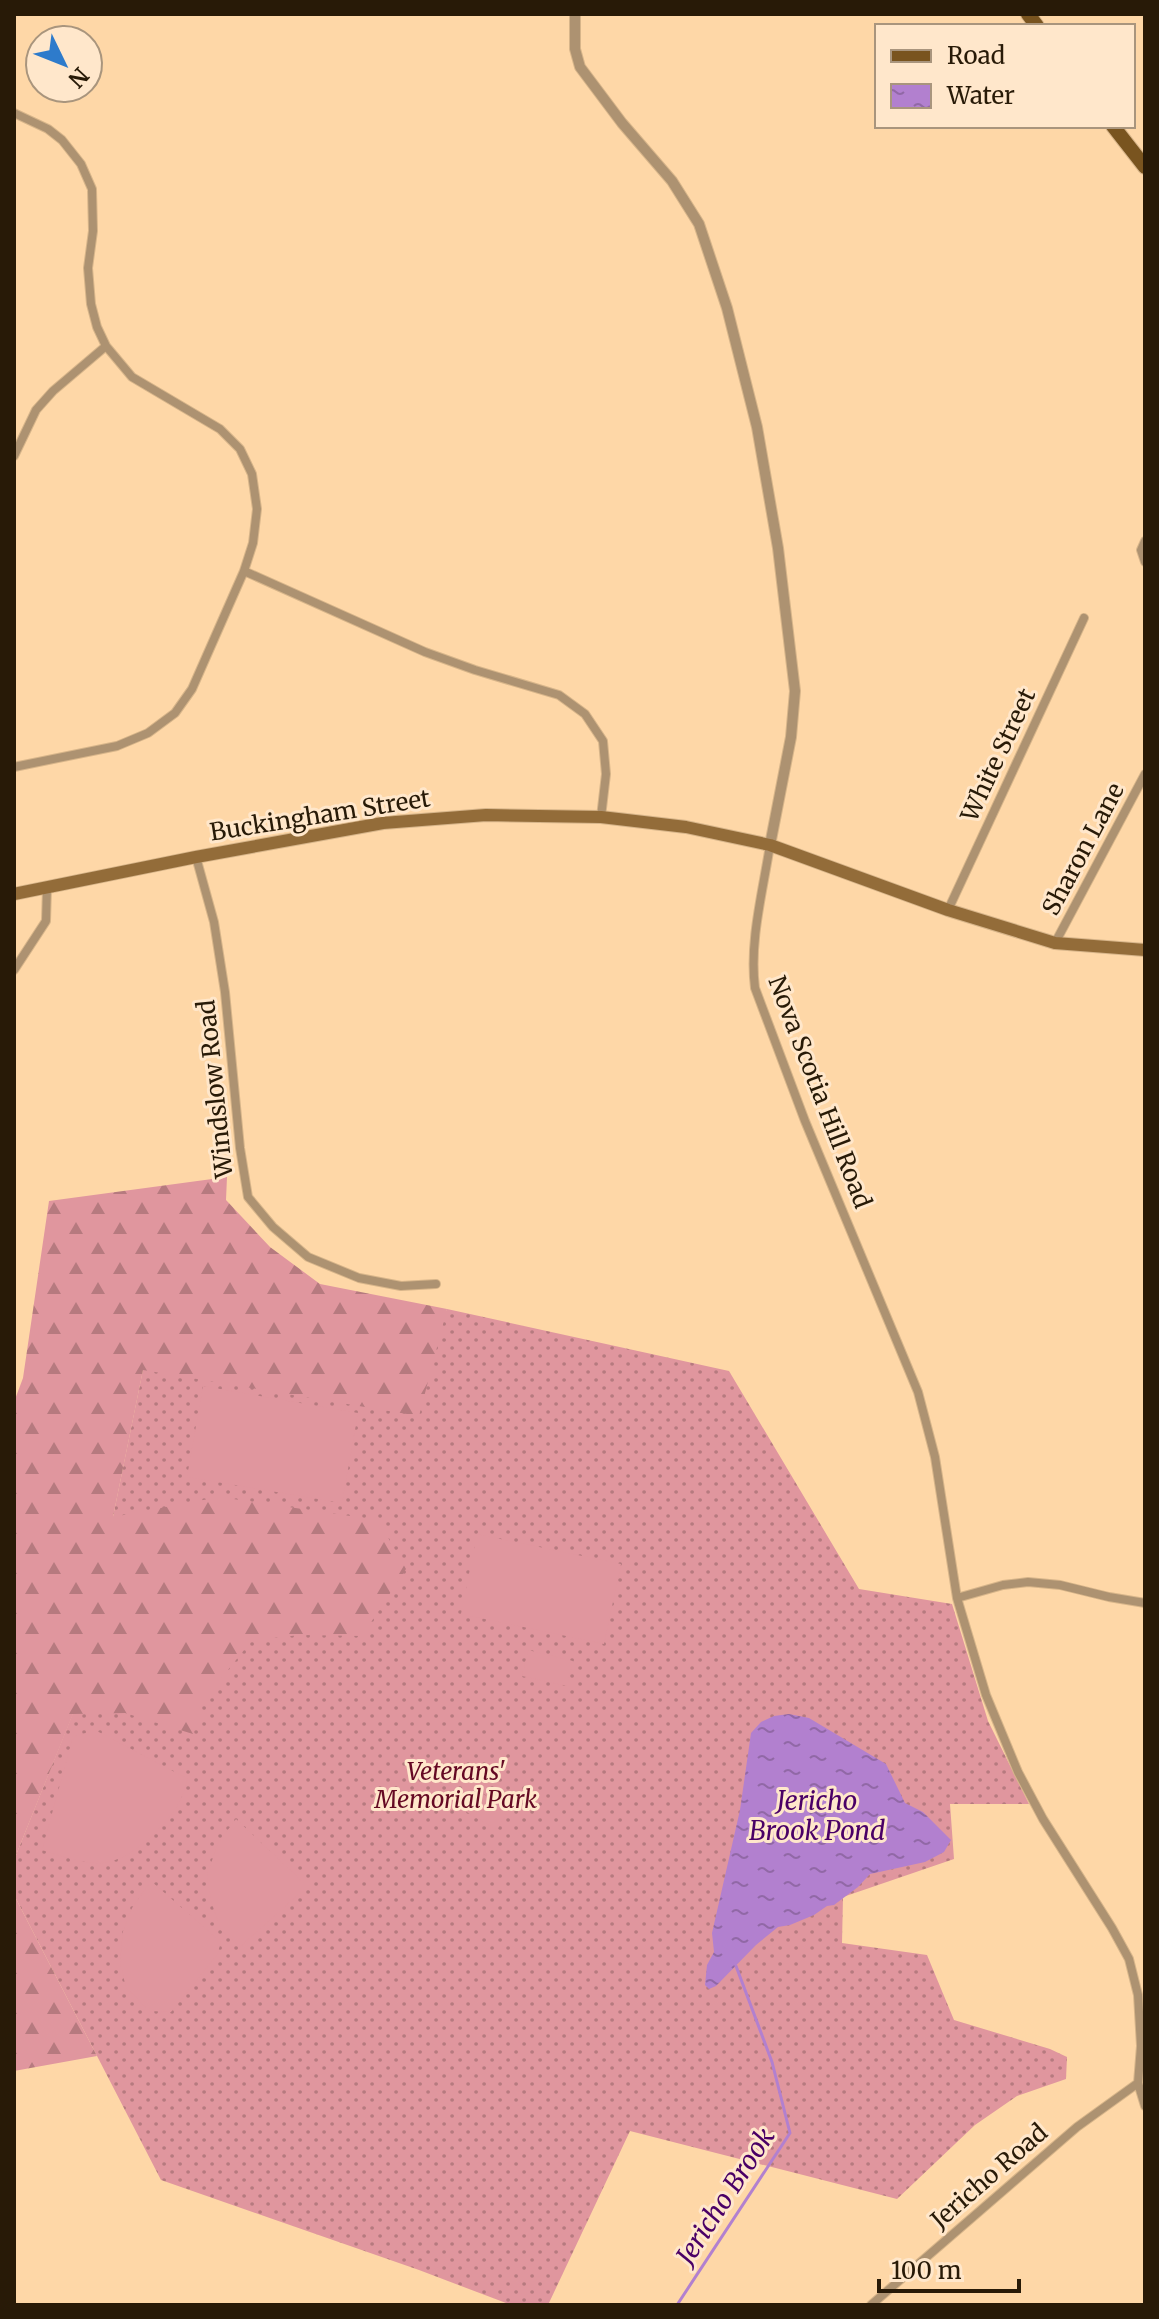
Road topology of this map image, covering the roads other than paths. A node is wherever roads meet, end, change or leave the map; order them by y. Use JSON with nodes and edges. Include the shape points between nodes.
{"nodes":[{"id":1,"x":575,"y":14,"type":"edge"},
{"id":2,"x":14,"y":113,"type":"edge"},
{"id":3,"x":1115,"y":128,"type":"edge"},
{"id":4,"x":1145,"y":167,"type":"edge"},
{"id":5,"x":106,"y":346,"type":"junction"},
{"id":6,"x":14,"y":456,"type":"edge"},
{"id":7,"x":1145,"y":541,"type":"edge"},
{"id":8,"x":1145,"y":562,"type":"edge"},
{"id":9,"x":244,"y":571,"type":"junction"},
{"id":10,"x":1084,"y":618,"type":"dead end"},
{"id":11,"x":14,"y":767,"type":"edge"},
{"id":12,"x":1145,"y":774,"type":"edge"},
{"id":13,"x":601,"y":817,"type":"junction"},
{"id":14,"x":770,"y":845,"type":"junction"},
{"id":15,"x":196,"y":857,"type":"junction"},
{"id":16,"x":47,"y":888,"type":"junction"},
{"id":17,"x":14,"y":894,"type":"edge"},
{"id":18,"x":948,"y":910,"type":"junction"},
{"id":19,"x":1055,"y":943,"type":"junction"},
{"id":20,"x":1145,"y":950,"type":"edge"},
{"id":21,"x":14,"y":970,"type":"edge"},
{"id":22,"x":436,"y":1284,"type":"dead end"},
{"id":23,"x":957,"y":1598,"type":"junction"},
{"id":24,"x":1145,"y":1603,"type":"edge"},
{"id":25,"x":1138,"y":2083,"type":"junction"},
{"id":26,"x":1145,"y":2106,"type":"edge"},
{"id":27,"x":871,"y":2305,"type":"edge"}],
"edges":[{"from":1,"to":14,"type":"street","name":"Nova Scotia Hill Road","via":[[580,67],[672,181],[699,224],[757,427],[795,691]]},
{"from":2,"to":5,"type":"street","via":[[62,140],[92,189],[91,304]]},
{"from":3,"to":4,"type":"main road"},
{"from":5,"to":6,"type":"street","via":[[36,410]]},
{"from":5,"to":9,"type":"street","via":[[132,377],[220,429],[240,449],[252,474],[257,509]]},
{"from":7,"to":8,"type":"street"},
{"from":9,"to":11,"type":"street","via":[[192,689],[175,713],[148,733],[117,746]]},
{"from":9,"to":13,"type":"street","via":[[425,652],[559,695],[585,714],[603,741]]},
{"from":10,"to":18,"type":"street","name":"White Street"},
{"from":12,"to":19,"type":"street","name":"Sharon Lane"},
{"from":13,"to":14,"type":"main road","name":"Buckingham Street","via":[[686,827]]},
{"from":13,"to":15,"type":"main road","name":"Buckingham Street","via":[[486,815],[383,823]]},
{"from":14,"to":18,"type":"main road","name":"Buckingham Street"},
{"from":14,"to":23,"type":"street","name":"Nova Scotia Hill Road","via":[[755,944],[755,988],[918,1392],[935,1457]]},
{"from":15,"to":16,"type":"main road","name":"Buckingham Street"},
{"from":15,"to":22,"type":"street","name":"Windslow Road","via":[[225,992],[248,1197],[308,1257],[359,1278],[401,1286]]},
{"from":16,"to":17,"type":"main road","name":"Buckingham Street"},
{"from":16,"to":21,"type":"street","via":[[46,921]]},
{"from":18,"to":19,"type":"main road","name":"Buckingham Street"},
{"from":19,"to":20,"type":"main road","name":"Buckingham Street"},
{"from":23,"to":24,"type":"street","via":[[1028,1582]]},
{"from":23,"to":25,"type":"street","name":"Nova Scotia Hill Road","via":[[986,1695],[1018,1772],[1129,1959],[1138,1995]]},
{"from":25,"to":26,"type":"street"},
{"from":25,"to":27,"type":"street","name":"Jericho Road","via":[[1077,2127]]}]}
